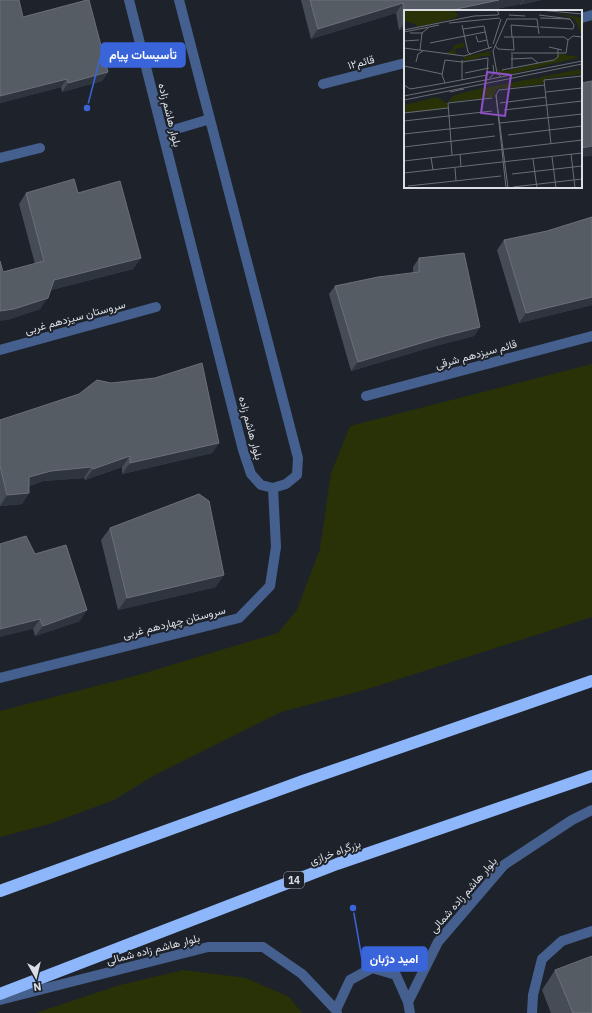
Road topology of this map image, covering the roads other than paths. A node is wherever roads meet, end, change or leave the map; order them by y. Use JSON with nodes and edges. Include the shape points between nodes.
{"nodes":[{"id":1,"x":129,"y":0,"type":"edge"},
{"id":2,"x":179,"y":0,"type":"edge"},
{"id":3,"x":592,"y":15,"type":"edge"},
{"id":4,"x":582,"y":18,"type":"edge"},
{"id":5,"x":404,"y":63,"type":"edge"},
{"id":6,"x":323,"y":84,"type":"dead end"},
{"id":7,"x":210,"y":119,"type":"junction"},
{"id":8,"x":163,"y":133,"type":"junction"},
{"id":9,"x":40,"y":148,"type":"dead end"},
{"id":10,"x":0,"y":158,"type":"edge"},
{"id":11,"x":156,"y":307,"type":"dead end"},
{"id":12,"x":592,"y":336,"type":"edge"},
{"id":13,"x":0,"y":350,"type":"edge"},
{"id":14,"x":366,"y":396,"type":"dead end"},
{"id":15,"x":273,"y":488,"type":"junction"},
{"id":16,"x":0,"y":678,"type":"edge"},
{"id":17,"x":592,"y":681,"type":"edge"},
{"id":18,"x":592,"y":776,"type":"edge"},
{"id":19,"x":592,"y":810,"type":"edge"},
{"id":20,"x":0,"y":891,"type":"edge"},
{"id":21,"x":592,"y":931,"type":"edge"},
{"id":22,"x":0,"y":994,"type":"edge"},
{"id":23,"x":0,"y":1000,"type":"edge"},
{"id":24,"x":408,"y":1002,"type":"junction"},
{"id":25,"x":337,"y":1012,"type":"edge"},
{"id":26,"x":410,"y":1013,"type":"edge"},
{"id":27,"x":532,"y":1013,"type":"edge"}],
"edges":[{"from":1,"to":8,"type":"street","name":"بلوار هاشم زاده"},
{"from":2,"to":7,"type":"street"},
{"from":3,"to":4,"type":"street"},
{"from":5,"to":6,"type":"street","name":"قائم۱۲"},
{"from":7,"to":8,"type":"street"},
{"from":7,"to":15,"type":"street","via":[[298,458],[297,475],[286,484]]},
{"from":8,"to":15,"type":"street","name":"بلوار هاشم زاده","via":[[249,468],[261,485]]},
{"from":9,"to":10,"type":"street"},
{"from":11,"to":13,"type":"street","name":"سروستان سیزدهم غربی"},
{"from":12,"to":14,"type":"street","name":"قائم سیزدهم شرقی"},
{"from":15,"to":16,"type":"street","name":"سروستان چهاردهم غربی","via":[[276,547],[270,586],[239,618]]},
{"from":17,"to":20,"type":"highway"},
{"from":18,"to":22,"type":"highway","name":"بزرگراه خرازی","number":"14","via":[[338,864]]},
{"from":19,"to":24,"type":"street","name":"بلوار هاشم زاده شمالی","via":[[572,820],[504,865],[438,942]]},
{"from":21,"to":27,"type":"street","via":[[562,941],[542,959],[532,995]]},
{"from":23,"to":25,"type":"street","name":"بلوار هاشم زاده شمالی","via":[[208,947],[263,947],[302,974]]},
{"from":24,"to":25,"type":"street","via":[[396,975],[372,968],[350,980]]},
{"from":24,"to":26,"type":"street"}]}
